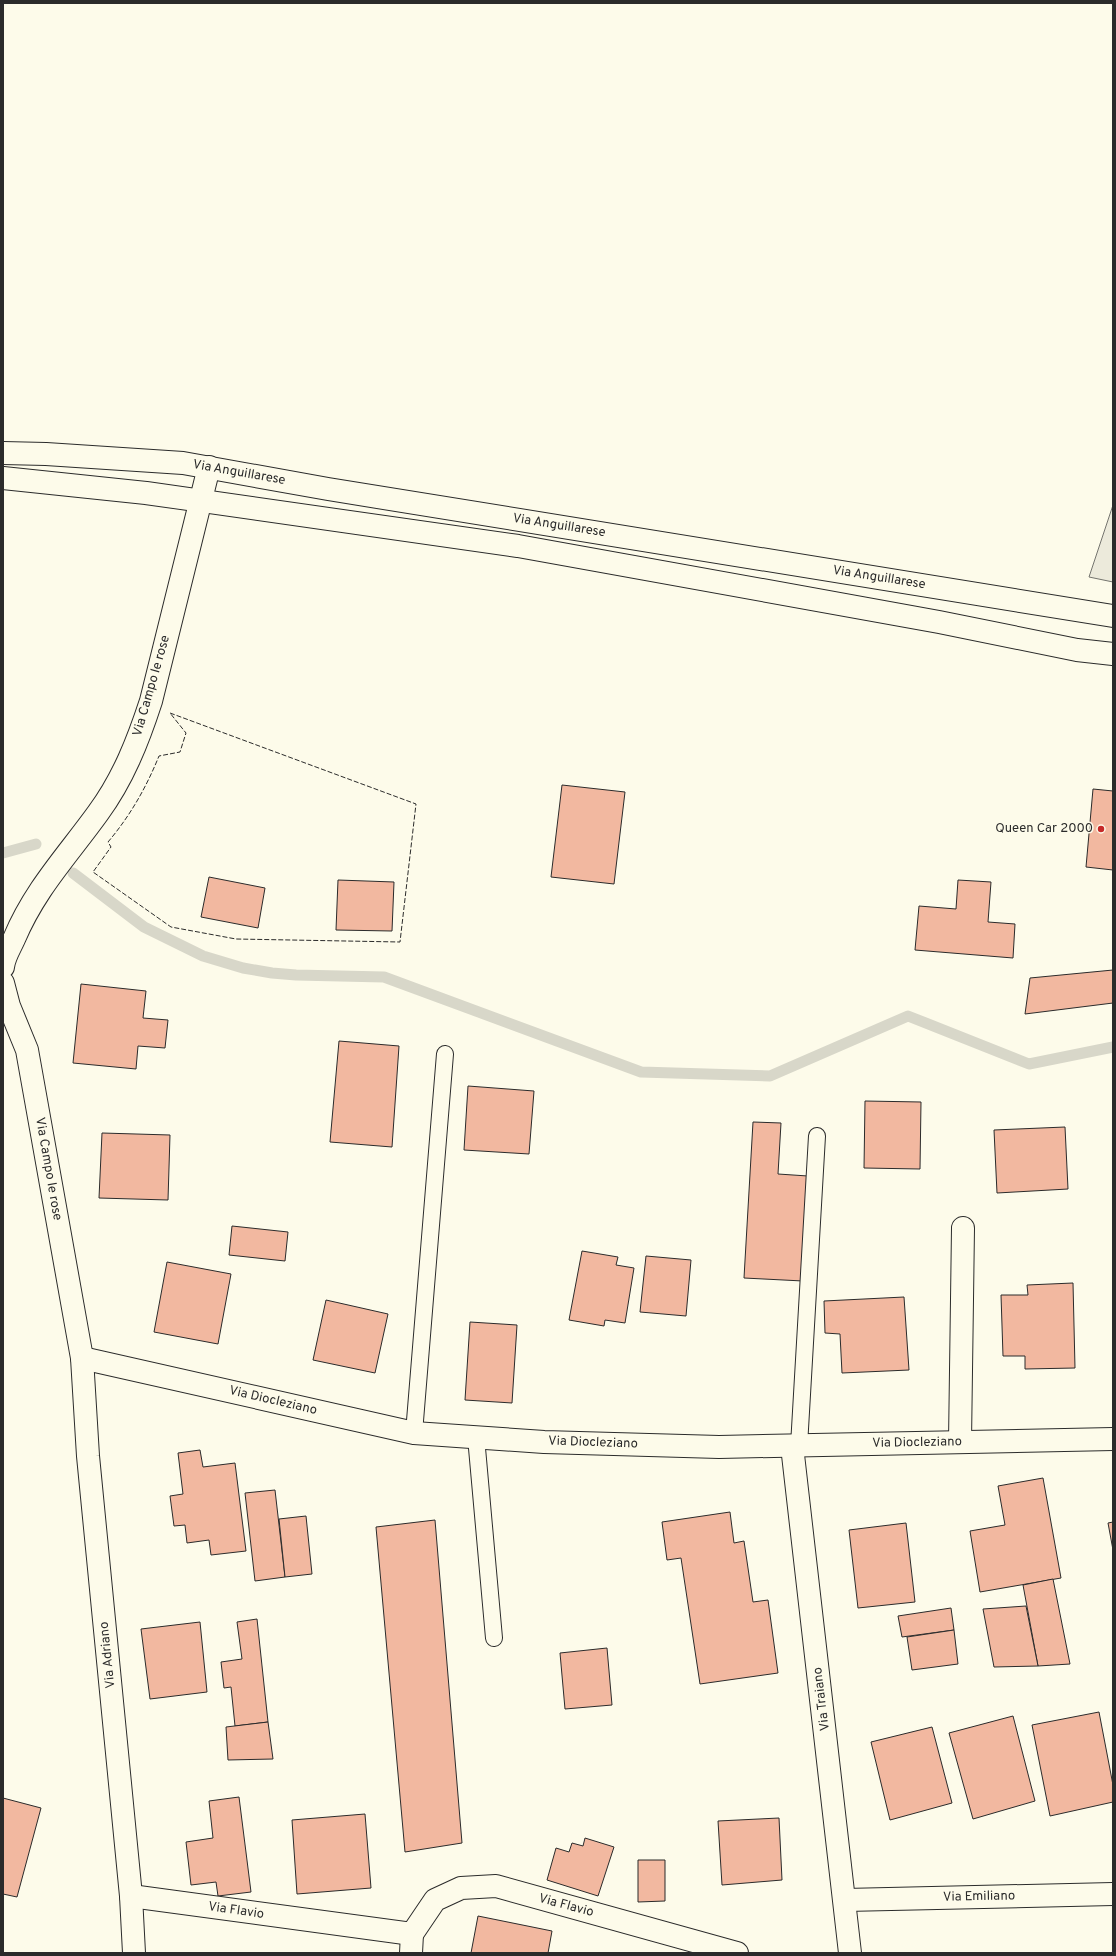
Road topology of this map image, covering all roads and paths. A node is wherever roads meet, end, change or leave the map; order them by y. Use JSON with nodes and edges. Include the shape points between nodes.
{"nodes":[{"id":1,"x":3,"y":454,"type":"edge"},
{"id":2,"x":209,"y":468,"type":"junction"},
{"id":3,"x":3,"y":478,"type":"edge"},
{"id":4,"x":200,"y":501,"type":"junction"},
{"id":5,"x":1113,"y":616,"type":"edge"},
{"id":6,"x":1113,"y":654,"type":"edge"},
{"id":7,"x":5,"y":955,"type":"edge"},
{"id":8,"x":3,"y":984,"type":"edge"},
{"id":9,"x":445,"y":1054,"type":"dead end"},
{"id":10,"x":817,"y":1136,"type":"dead end"},
{"id":11,"x":963,"y":1228,"type":"dead end"},
{"id":12,"x":82,"y":1358,"type":"junction"},
{"id":13,"x":414,"y":1433,"type":"junction"},
{"id":14,"x":476,"y":1437,"type":"junction"},
{"id":15,"x":1113,"y":1439,"type":"edge"},
{"id":16,"x":960,"y":1442,"type":"junction"},
{"id":17,"x":795,"y":1446,"type":"junction"},
{"id":18,"x":494,"y":1638,"type":"dead end"},
{"id":19,"x":1113,"y":1894,"type":"edge"},
{"id":20,"x":131,"y":1896,"type":"junction"},
{"id":21,"x":845,"y":1900,"type":"junction"},
{"id":22,"x":411,"y":1944,"type":"edge"},
{"id":23,"x":134,"y":1953,"type":"edge"},
{"id":24,"x":737,"y":1953,"type":"edge"},
{"id":25,"x":850,"y":1953,"type":"edge"}],
"edges":[{"from":1,"to":2,"type":"street","name":"Via Anguillarese","via":[[46,454],[183,463]]},
{"from":2,"to":4,"type":"street","name":"Via Campo le rose"},
{"from":2,"to":5,"type":"street","name":"Via Anguillarese"},
{"from":3,"to":4,"type":"street"},
{"from":4,"to":6,"type":"street","via":[[518,546],[938,622],[1077,650]]},
{"from":4,"to":7,"type":"street","name":"Via Campo le rose","via":[[151,701],[126,766],[98,813],[42,885]]},
{"from":8,"to":12,"type":"street","name":"Via Campo le rose","via":[[27,1050]]},
{"from":9,"to":13,"type":"lane"},
{"from":10,"to":17,"type":"lane"},
{"from":11,"to":16,"type":"street"},
{"from":12,"to":13,"type":"street","name":"Via Diocleziano"},
{"from":12,"to":20,"type":"street","name":"Via Adriano","via":[[88,1456]]},
{"from":13,"to":14,"type":"street","name":"Via Diocleziano"},
{"from":14,"to":17,"type":"street","name":"Via Diocleziano","via":[[544,1442],[719,1447]]},
{"from":14,"to":18,"type":"lane"},
{"from":15,"to":16,"type":"street","name":"Via Diocleziano"},
{"from":16,"to":17,"type":"street","name":"Via Diocleziano"},
{"from":17,"to":21,"type":"street","name":"Via Traiano"},
{"from":19,"to":21,"type":"street","name":"Via Emiliano"},
{"from":20,"to":22,"type":"street","name":"Via Flavio"},
{"from":20,"to":23,"type":"street","name":"Via Adriano"},
{"from":21,"to":25,"type":"street","name":"Via Traiano"},
{"from":22,"to":24,"type":"street","name":"Via Flavio","via":[[435,1900],[461,1888],[496,1886]]}]}
